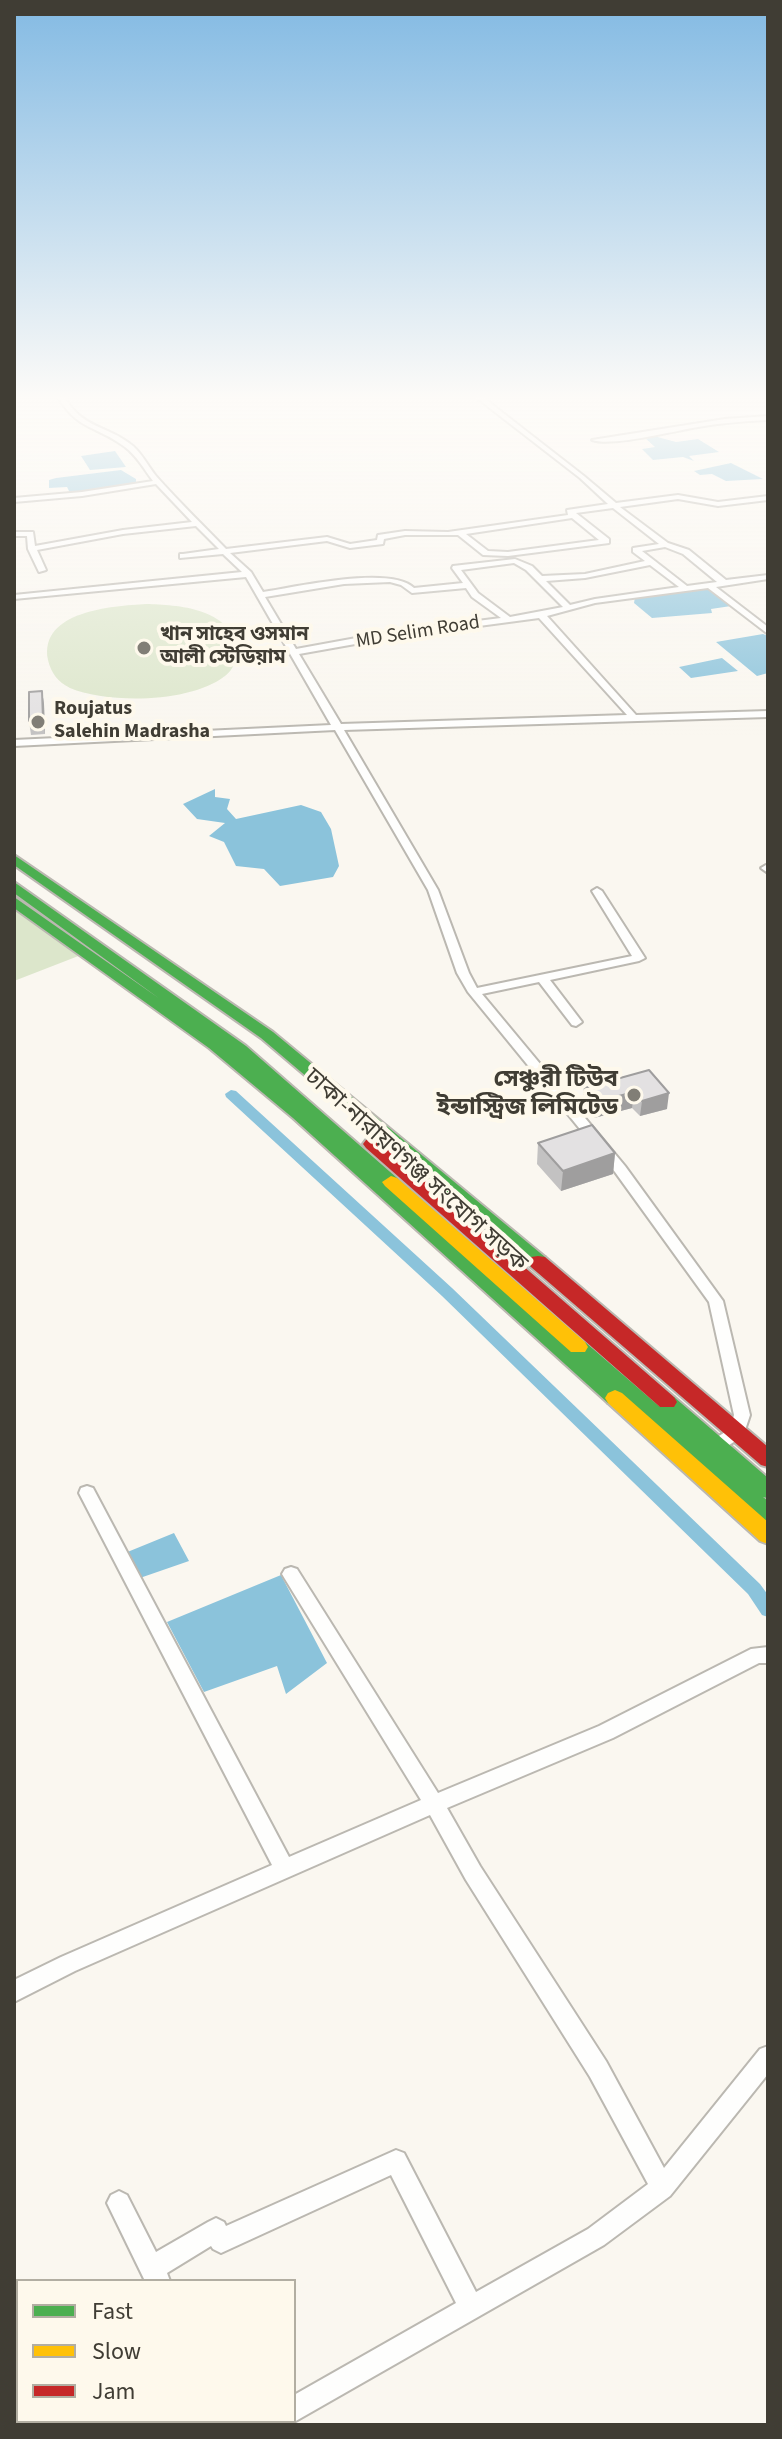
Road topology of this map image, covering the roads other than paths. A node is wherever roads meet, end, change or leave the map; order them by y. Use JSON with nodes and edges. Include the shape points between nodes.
{"nodes":[{"id":1,"x":183,"y":509,"type":"edge"},
{"id":2,"x":607,"y":509,"type":"edge"},
{"id":3,"x":617,"y":509,"type":"edge"},
{"id":4,"x":574,"y":516,"type":"junction"},
{"id":5,"x":197,"y":524,"type":"junction"},
{"id":6,"x":460,"y":533,"type":"junction"},
{"id":7,"x":14,"y":534,"type":"edge"},
{"id":8,"x":665,"y":545,"type":"junction"},
{"id":9,"x":32,"y":549,"type":"junction"},
{"id":10,"x":224,"y":550,"type":"junction"},
{"id":11,"x":183,"y":556,"type":"dead end"},
{"id":12,"x":510,"y":557,"type":"junction"},
{"id":13,"x":651,"y":562,"type":"junction"},
{"id":14,"x":42,"y":570,"type":"dead end"},
{"id":15,"x":248,"y":574,"type":"junction"},
{"id":16,"x":768,"y":577,"type":"edge"},
{"id":17,"x":540,"y":579,"type":"junction"},
{"id":18,"x":725,"y":584,"type":"junction"},
{"id":19,"x":469,"y":585,"type":"junction"},
{"id":20,"x":709,"y":585,"type":"junction"},
{"id":21,"x":685,"y":588,"type":"junction"},
{"id":22,"x":261,"y":595,"type":"junction"},
{"id":23,"x":14,"y":597,"type":"edge"},
{"id":24,"x":567,"y":606,"type":"junction"},
{"id":25,"x":541,"y":615,"type":"junction"},
{"id":26,"x":508,"y":619,"type":"junction"},
{"id":27,"x":768,"y":631,"type":"edge"},
{"id":28,"x":295,"y":652,"type":"junction"},
{"id":29,"x":768,"y":714,"type":"edge"},
{"id":30,"x":633,"y":717,"type":"junction"},
{"id":31,"x":339,"y":727,"type":"junction"},
{"id":32,"x":14,"y":743,"type":"edge"},
{"id":33,"x":14,"y":859,"type":"edge"},
{"id":34,"x":14,"y":874,"type":"edge"},
{"id":35,"x":14,"y":886,"type":"edge"},
{"id":36,"x":597,"y":891,"type":"dead end"},
{"id":37,"x":14,"y":901,"type":"edge"},
{"id":38,"x":542,"y":978,"type":"junction"},
{"id":39,"x":474,"y":992,"type":"junction"},
{"id":40,"x":576,"y":1022,"type":"dead end"},
{"id":41,"x":737,"y":1432,"type":"junction"},
{"id":42,"x":717,"y":1445,"type":"junction"},
{"id":43,"x":768,"y":1459,"type":"edge"},
{"id":44,"x":768,"y":1490,"type":"edge"},
{"id":45,"x":87,"y":1493,"type":"dead end"},
{"id":46,"x":768,"y":1514,"type":"edge"},
{"id":47,"x":768,"y":1535,"type":"edge"},
{"id":48,"x":291,"y":1574,"type":"dead end"},
{"id":49,"x":768,"y":1655,"type":"edge"},
{"id":50,"x":435,"y":1805,"type":"junction"},
{"id":51,"x":285,"y":1870,"type":"junction"},
{"id":52,"x":14,"y":1991,"type":"edge"},
{"id":53,"x":768,"y":2057,"type":"edge"},
{"id":54,"x":662,"y":2188,"type":"junction"},
{"id":55,"x":119,"y":2203,"type":"dead end"},
{"id":56,"x":155,"y":2274,"type":"edge"},
{"id":57,"x":472,"y":2309,"type":"junction"},
{"id":58,"x":296,"y":2408,"type":"edge"}],
"edges":[{"from":1,"to":5,"type":"street"},
{"from":2,"to":4,"type":"street","via":[[570,512]]},
{"from":3,"to":8,"type":"street"},
{"from":4,"to":6,"type":"street"},
{"from":4,"to":12,"type":"street","via":[[606,541]]},
{"from":5,"to":9,"type":"street"},
{"from":5,"to":10,"type":"street"},
{"from":6,"to":10,"type":"street","via":[[405,533],[350,546],[333,539]]},
{"from":6,"to":12,"type":"street","via":[[486,553]]},
{"from":7,"to":9,"type":"street","via":[[30,534]]},
{"from":8,"to":13,"type":"street","via":[[636,550]]},
{"from":8,"to":18,"type":"street","via":[[686,552]]},
{"from":9,"to":14,"type":"street"},
{"from":10,"to":11,"type":"street"},
{"from":10,"to":15,"type":"street"},
{"from":12,"to":17,"type":"street"},
{"from":12,"to":19,"type":"street","via":[[456,568]]},
{"from":13,"to":17,"type":"street"},
{"from":13,"to":21,"type":"street"},
{"from":15,"to":22,"type":"street"},
{"from":15,"to":23,"type":"street"},
{"from":16,"to":18,"type":"street","name":"MD Selim Road"},
{"from":17,"to":24,"type":"street"},
{"from":18,"to":20,"type":"street","name":"MD Selim Road"},
{"from":19,"to":22,"type":"street","via":[[412,591],[390,580]]},
{"from":19,"to":26,"type":"street"},
{"from":20,"to":21,"type":"street","name":"MD Selim Road"},
{"from":20,"to":27,"type":"street"},
{"from":21,"to":24,"type":"street","name":"MD Selim Road"},
{"from":22,"to":28,"type":"street"},
{"from":24,"to":25,"type":"street","name":"MD Selim Road"},
{"from":25,"to":26,"type":"street","name":"MD Selim Road"},
{"from":25,"to":30,"type":"street"},
{"from":26,"to":28,"type":"street","name":"MD Selim Road"},
{"from":28,"to":31,"type":"street"},
{"from":29,"to":30,"type":"street"},
{"from":30,"to":31,"type":"street"},
{"from":31,"to":32,"type":"street"},
{"from":31,"to":39,"type":"street","via":[[433,890]]},
{"from":33,"to":41,"type":"main road","via":[[267,1035]]},
{"from":34,"to":42,"type":"main road","name":"ঢাকা-নারায়ণগঞ্জ সংযোগ সড়ক","via":[[267,1053]]},
{"from":35,"to":46,"type":"main road","name":"ঢাকা-নারায়ণগঞ্জ সংযোগ সড়ক","via":[[240,1049]]},
{"from":36,"to":38,"type":"street","via":[[639,958]]},
{"from":37,"to":47,"type":"main road","via":[[215,1045],[299,1114]]},
{"from":38,"to":39,"type":"street"},
{"from":38,"to":40,"type":"street"},
{"from":39,"to":41,"type":"street","via":[[620,1169],[716,1301],[742,1415]]},
{"from":41,"to":42,"type":"street"},
{"from":41,"to":43,"type":"main road"},
{"from":42,"to":44,"type":"main road","name":"ঢাকা-নারায়ণগঞ্জ সংযোগ সড়ক"},
{"from":45,"to":51,"type":"street"},
{"from":48,"to":50,"type":"street"},
{"from":49,"to":50,"type":"street","via":[[757,1655],[606,1732]]},
{"from":50,"to":51,"type":"street"},
{"from":50,"to":54,"type":"street","via":[[598,2069]]},
{"from":51,"to":52,"type":"street"},
{"from":53,"to":54,"type":"street"},
{"from":54,"to":57,"type":"street","via":[[596,2237]]},
{"from":55,"to":56,"type":"street"},
{"from":56,"to":57,"type":"street","via":[[216,2230],[221,2241],[396,2161]]},
{"from":57,"to":58,"type":"street"}]}
